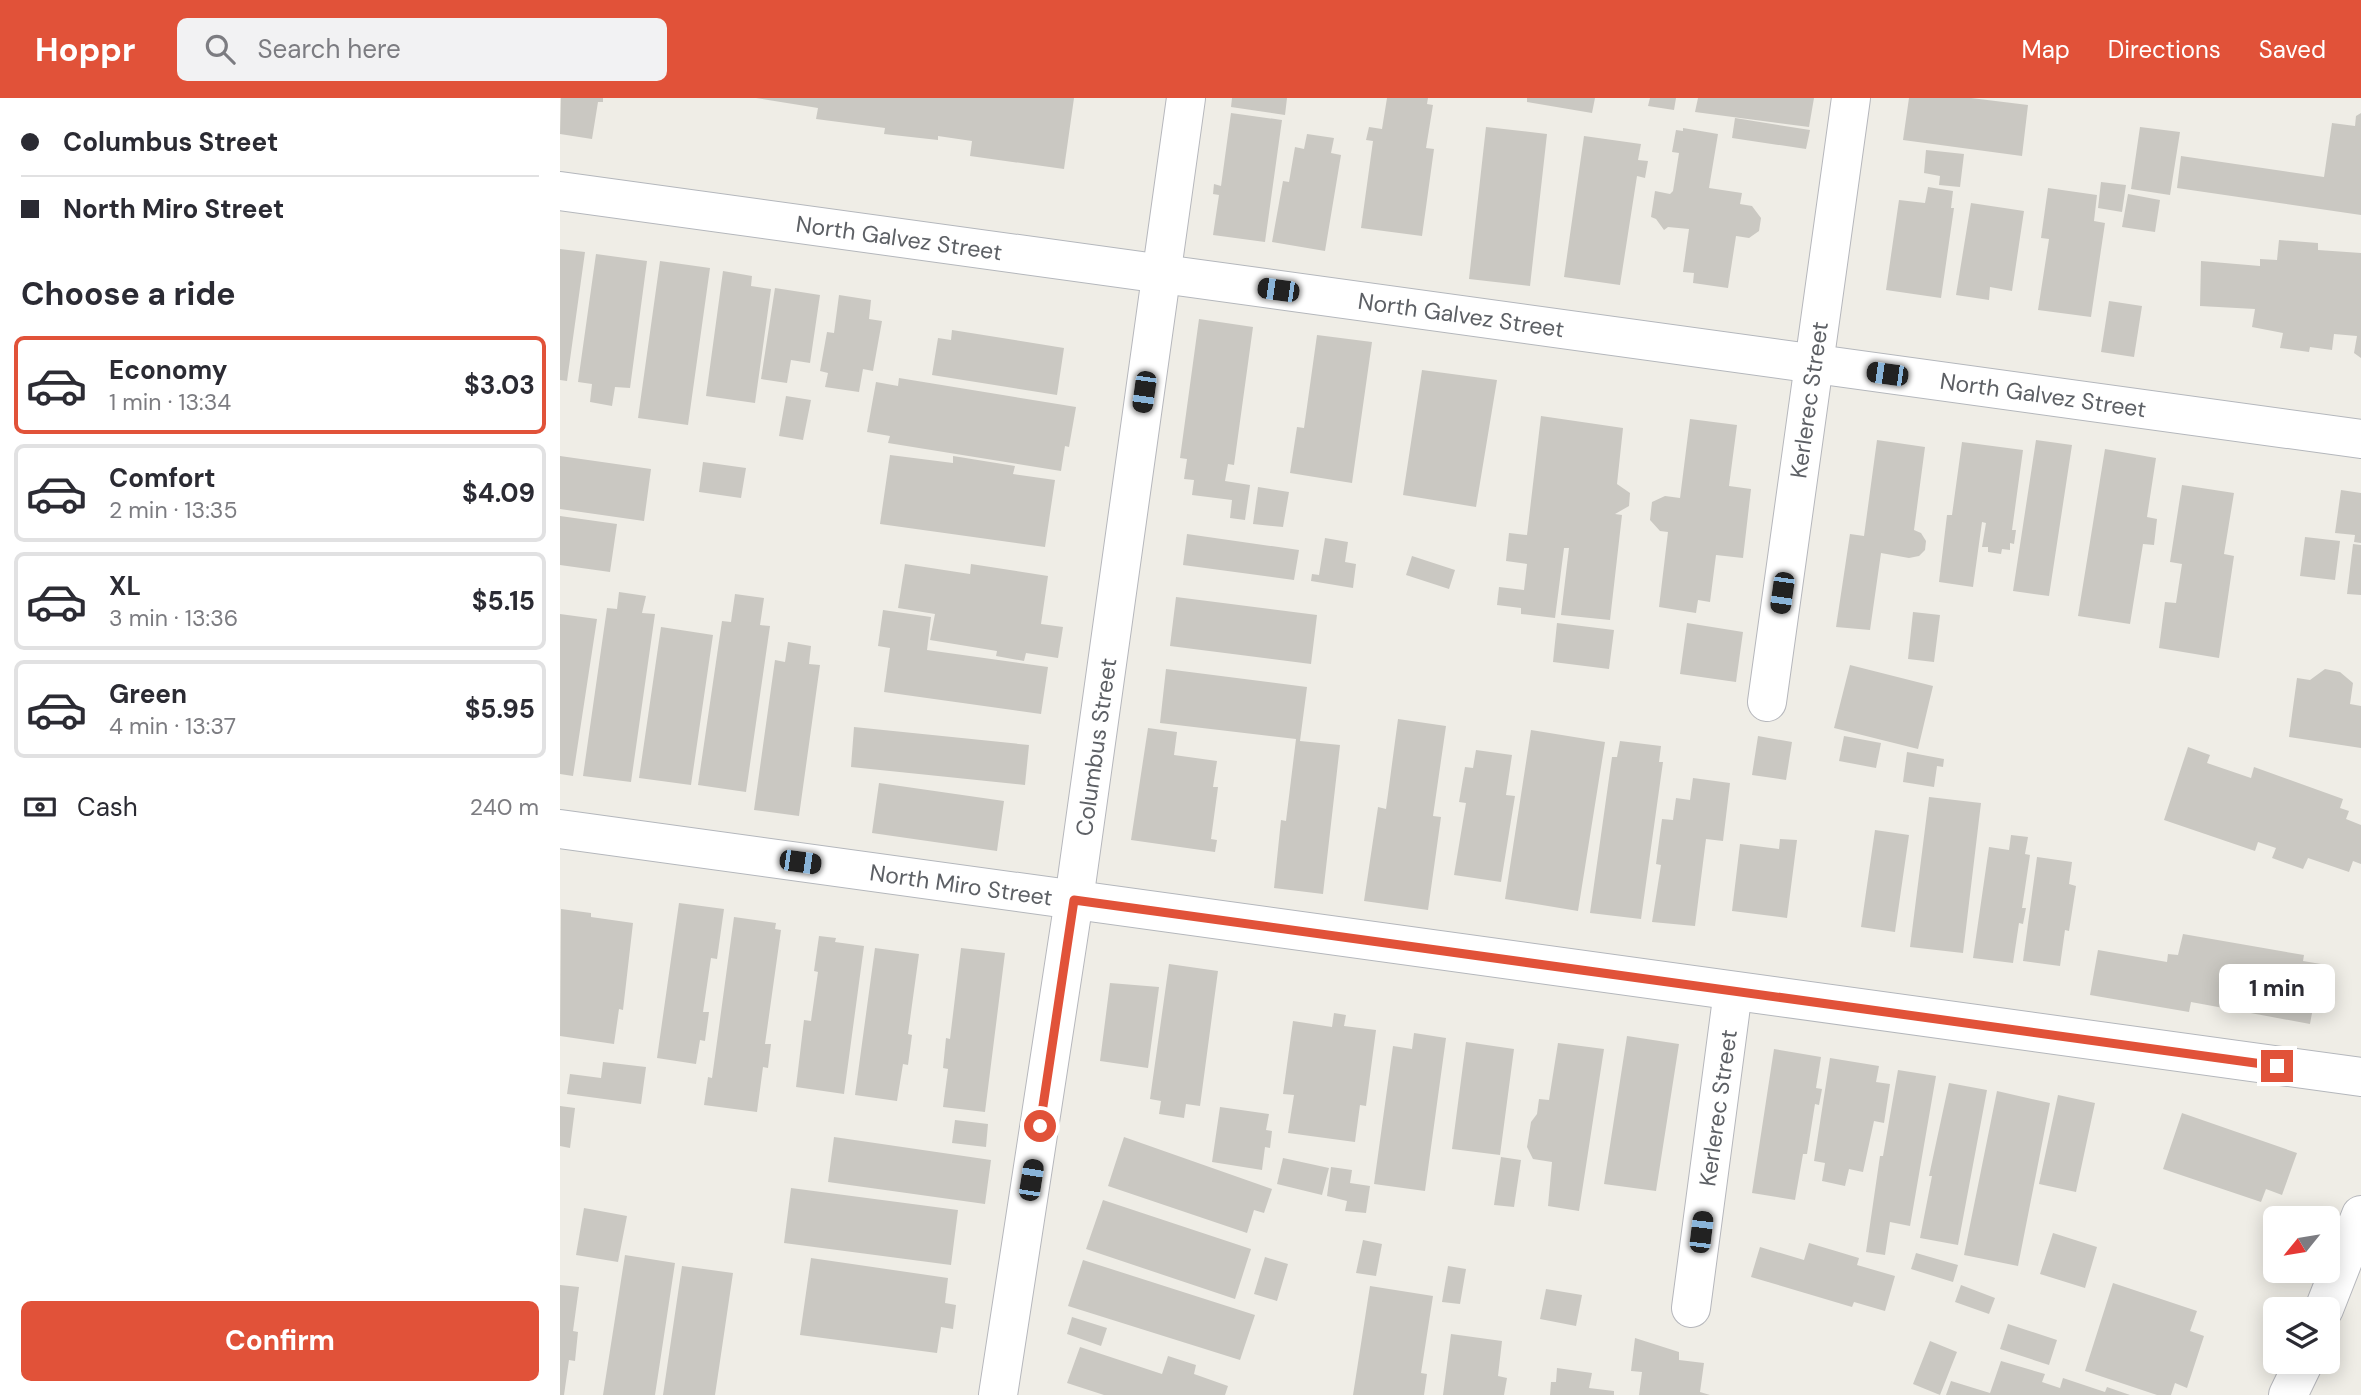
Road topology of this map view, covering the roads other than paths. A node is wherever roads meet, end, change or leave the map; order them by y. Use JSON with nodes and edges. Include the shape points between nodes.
{"nodes":[{"id":1,"x":1186,"y":98,"type":"edge"},
{"id":2,"x":1851,"y":98,"type":"edge"},
{"id":3,"x":560,"y":191,"type":"edge"},
{"id":4,"x":1160,"y":274,"type":"junction"},
{"id":5,"x":1814,"y":364,"type":"junction"},
{"id":6,"x":2361,"y":439,"type":"edge"},
{"id":7,"x":1767,"y":702,"type":"dead end"},
{"id":8,"x":560,"y":829,"type":"edge"},
{"id":9,"x":1074,"y":900,"type":"junction"},
{"id":10,"x":1733,"y":991,"type":"junction"},
{"id":11,"x":2361,"y":1077,"type":"edge"},
{"id":12,"x":2361,"y":1215,"type":"edge"},
{"id":13,"x":2329,"y":1297,"type":"edge"},
{"id":14,"x":1691,"y":1308,"type":"dead end"},
{"id":15,"x":2298,"y":1374,"type":"edge"},
{"id":16,"x":998,"y":1395,"type":"edge"},
{"id":17,"x":2288,"y":1395,"type":"edge"}],
"edges":[{"from":1,"to":4,"type":"street","name":"Columbus Street"},
{"from":2,"to":5,"type":"street","name":"Kerlerec Street"},
{"from":3,"to":4,"type":"street","name":"North Galvez Street"},
{"from":4,"to":5,"type":"street","name":"North Galvez Street"},
{"from":4,"to":9,"type":"street","name":"Columbus Street"},
{"from":5,"to":6,"type":"street","name":"North Galvez Street"},
{"from":5,"to":7,"type":"street","name":"Kerlerec Street"},
{"from":8,"to":9,"type":"street","name":"North Miro Street"},
{"from":9,"to":10,"type":"street","name":"North Miro Street"},
{"from":9,"to":16,"type":"street","name":"Columbus Street"},
{"from":10,"to":11,"type":"street","name":"North Miro Street"},
{"from":10,"to":14,"type":"street","name":"Kerlerec Street"},
{"from":12,"to":13,"type":"street"},
{"from":15,"to":17,"type":"street"}]}
